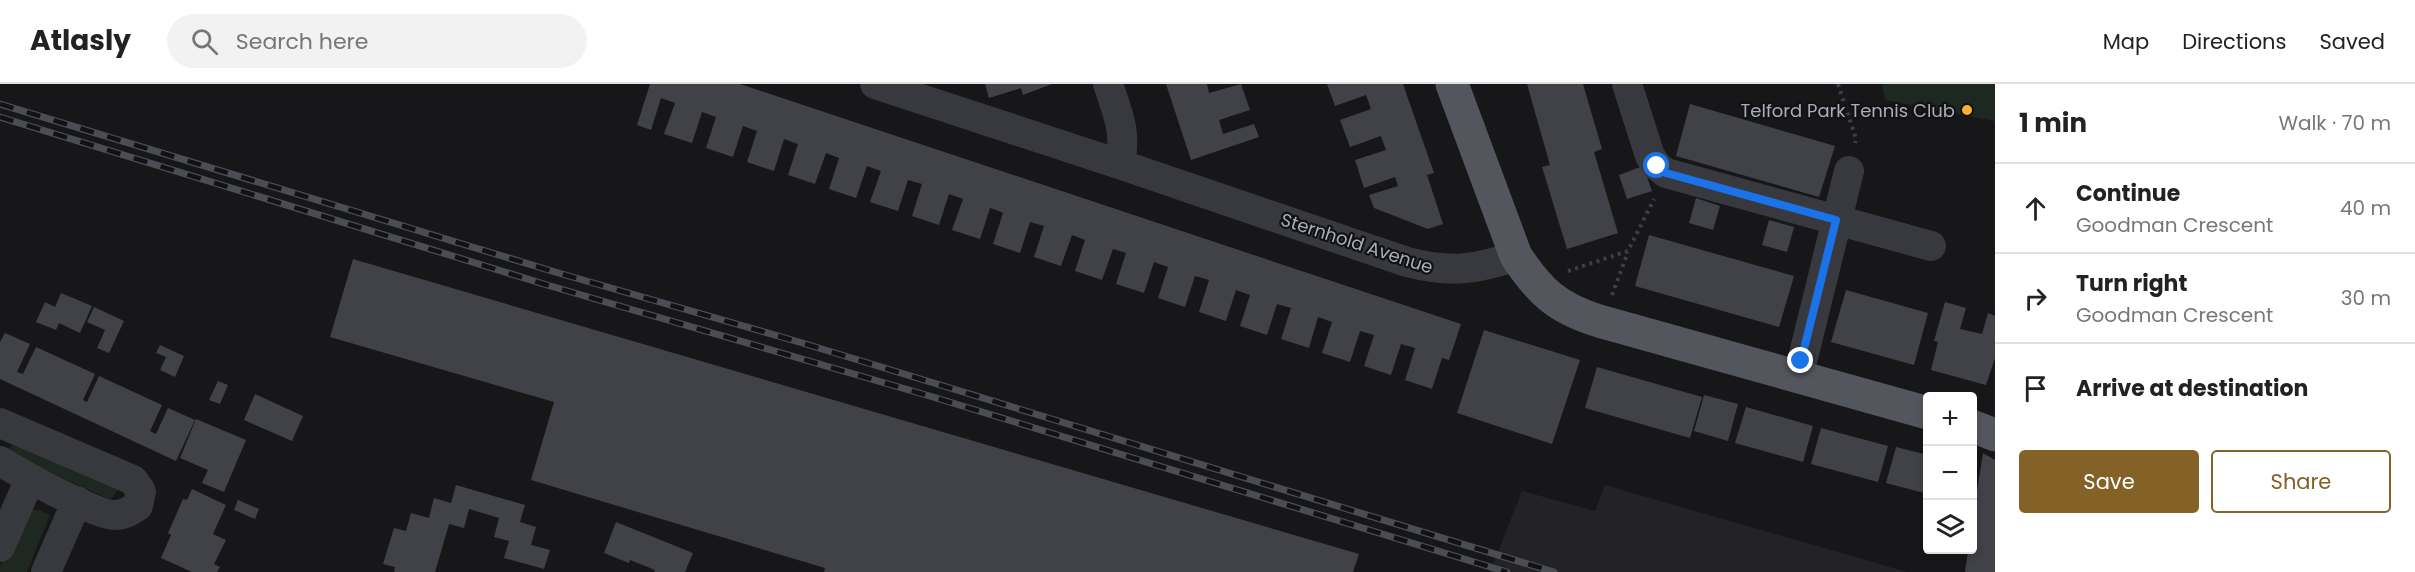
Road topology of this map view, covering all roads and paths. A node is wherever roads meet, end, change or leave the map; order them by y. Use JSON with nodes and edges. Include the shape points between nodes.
{"nodes":[{"id":1,"x":875,"y":84,"type":"edge"},
{"id":2,"x":1108,"y":84,"type":"edge"},
{"id":3,"x":1452,"y":84,"type":"edge"},
{"id":4,"x":1627,"y":84,"type":"edge"},
{"id":5,"x":1838,"y":84,"type":"edge"},
{"id":6,"x":1119,"y":164,"type":"junction"},
{"id":7,"x":1849,"y":171,"type":"joint"},
{"id":8,"x":1666,"y":173,"type":"junction"},
{"id":9,"x":1836,"y":220,"type":"junction"},
{"id":10,"x":1931,"y":246,"type":"dead end"},
{"id":11,"x":1628,"y":251,"type":"junction"},
{"id":12,"x":1524,"y":268,"type":"junction"},
{"id":13,"x":1599,"y":321,"type":"junction"},
{"id":14,"x":1798,"y":378,"type":"junction"},
{"id":15,"x":1923,"y":412,"type":"edge"},
{"id":16,"x":0,"y":423,"type":"edge"},
{"id":17,"x":1977,"y":428,"type":"edge"},
{"id":18,"x":1995,"y":435,"type":"edge"},
{"id":19,"x":0,"y":461,"type":"edge"},
{"id":20,"x":30,"y":479,"type":"junction"},
{"id":21,"x":77,"y":501,"type":"junction"},
{"id":22,"x":0,"y":547,"type":"edge"},
{"id":23,"x":46,"y":572,"type":"edge"}],
"edges":[{"from":1,"to":6,"type":"street","name":"Sternhold Avenue"},
{"from":2,"to":6,"type":"street","via":[[1124,137]]},
{"from":3,"to":12,"type":"main road"},
{"from":4,"to":8,"type":"street","via":[[1650,156]]},
{"from":5,"to":7,"type":"path","via":[[1856,139]]},
{"from":6,"to":12,"type":"street","name":"Sternhold Avenue","via":[[1407,262],[1435,269],[1459,270],[1491,264]]},
{"from":7,"to":9,"type":"street"},
{"from":8,"to":9,"type":"street"},
{"from":8,"to":11,"type":"path"},
{"from":9,"to":10,"type":"street"},
{"from":9,"to":14,"type":"street"},
{"from":11,"to":12,"type":"path","via":[[1570,271]]},
{"from":11,"to":13,"type":"path","via":[[1616,288]]},
{"from":12,"to":13,"type":"main road","via":[[1559,305]]},
{"from":13,"to":14,"type":"main road"},
{"from":14,"to":15,"type":"main road"},
{"from":16,"to":21,"type":"street","via":[[133,480],[141,491],[138,506],[114,516]]},
{"from":17,"to":18,"type":"main road"},
{"from":19,"to":20,"type":"street"},
{"from":20,"to":21,"type":"street"},
{"from":20,"to":22,"type":"street"},
{"from":21,"to":23,"type":"street"}]}
